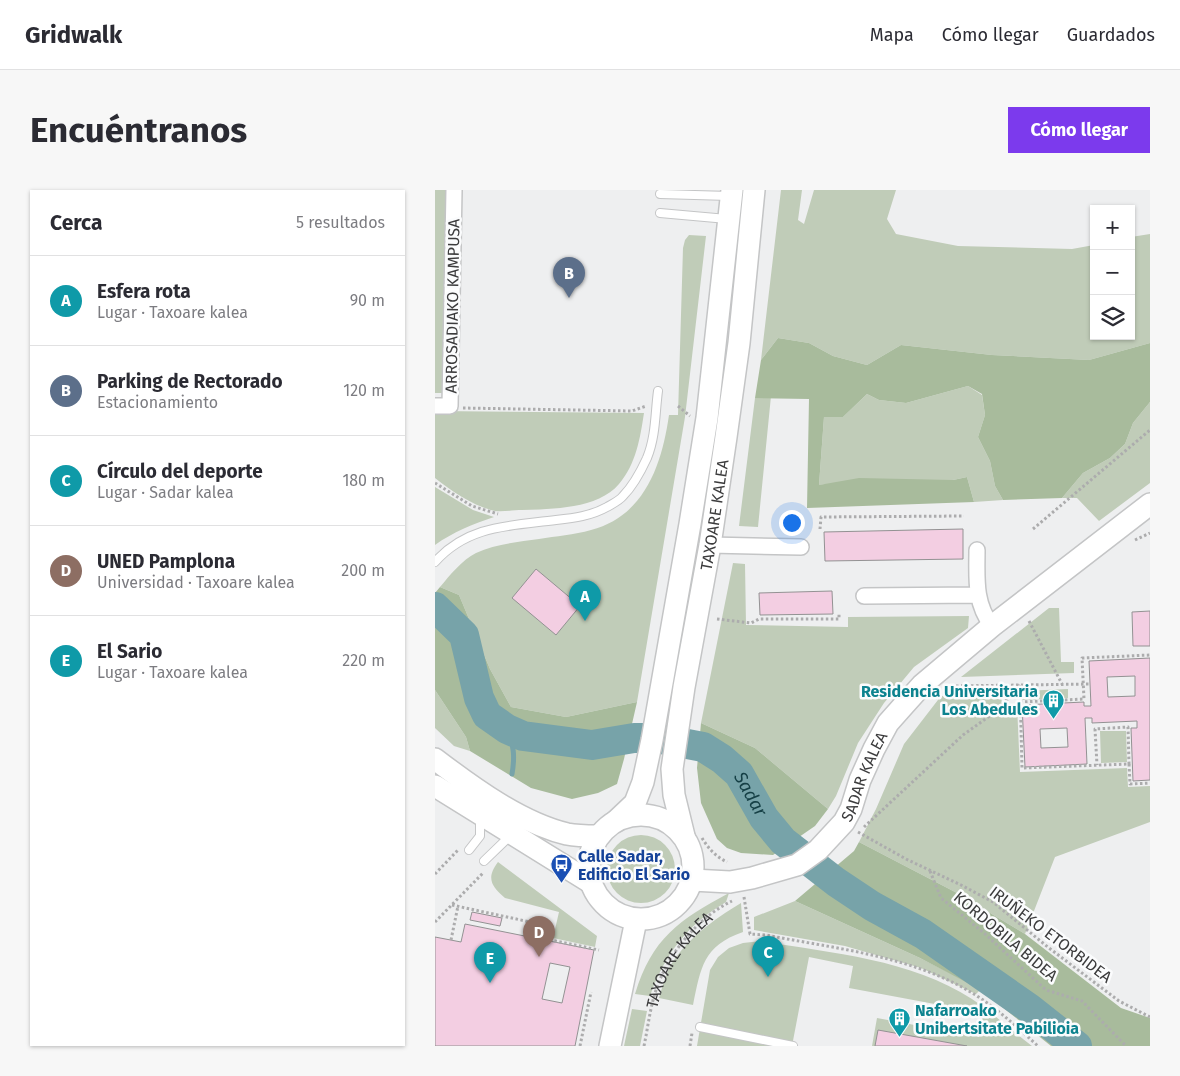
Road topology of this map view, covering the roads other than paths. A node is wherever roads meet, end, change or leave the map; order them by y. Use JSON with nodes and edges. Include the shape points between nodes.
{"nodes":[{"id":1,"x":454,"y":190,"type":"edge"},
{"id":2,"x":754,"y":190,"type":"edge"},
{"id":3,"x":732,"y":193,"type":"edge"},
{"id":4,"x":660,"y":194,"type":"dead end"},
{"id":5,"x":660,"y":213,"type":"dead end"},
{"id":6,"x":729,"y":219,"type":"junction"},
{"id":7,"x":658,"y":391,"type":"dead end"},
{"id":8,"x":443,"y":406,"type":"edge"},
{"id":9,"x":1150,"y":504,"type":"edge"},
{"id":10,"x":709,"y":545,"type":"junction"},
{"id":11,"x":801,"y":547,"type":"dead end"},
{"id":12,"x":977,"y":550,"type":"dead end"},
{"id":13,"x":435,"y":562,"type":"edge"},
{"id":14,"x":977,"y":595,"type":"junction"},
{"id":15,"x":864,"y":596,"type":"dead end"},
{"id":16,"x":992,"y":626,"type":"junction"},
{"id":17,"x":435,"y":760,"type":"edge"},
{"id":18,"x":435,"y":786,"type":"edge"},
{"id":19,"x":480,"y":816,"type":"junction"},
{"id":20,"x":616,"y":821,"type":"junction"},
{"id":21,"x":511,"y":834,"type":"junction"},
{"id":22,"x":598,"y":836,"type":"junction"},
{"id":23,"x":683,"y":836,"type":"junction"},
{"id":24,"x":467,"y":847,"type":"road end"},
{"id":25,"x":487,"y":863,"type":"road end"},
{"id":26,"x":692,"y":880,"type":"junction"},
{"id":27,"x":590,"y":882,"type":"junction"},
{"id":28,"x":636,"y":920,"type":"junction"},
{"id":29,"x":700,"y":1027,"type":"dead end"},
{"id":30,"x":610,"y":1046,"type":"edge"},
{"id":31,"x":793,"y":1046,"type":"edge"}],
"edges":[{"from":1,"to":8,"type":"street","name":"ARROSADIAKO KAMPUSA"},
{"from":2,"to":10,"type":"street","name":"TAXOARE KALEA","via":[[737,353]]},
{"from":3,"to":4,"type":"lane"},
{"from":3,"to":6,"type":"street","name":"TAXOARE KALEA"},
{"from":5,"to":6,"type":"lane"},
{"from":6,"to":20,"type":"street","name":"TAXOARE KALEA","via":[[707,418],[648,764],[635,803]]},
{"from":7,"to":13,"type":"lane","via":[[654,432],[647,457],[622,498],[580,518],[494,528],[454,544]]},
{"from":9,"to":16,"type":"street","name":"SADAR KALEA"},
{"from":10,"to":11,"type":"street"},
{"from":10,"to":23,"type":"street","name":"TAXOARE KALEA","via":[[672,768]]},
{"from":12,"to":14,"type":"street"},
{"from":14,"to":15,"type":"street"},
{"from":14,"to":16,"type":"street","via":[[984,616]]},
{"from":16,"to":26,"type":"street","name":"SADAR KALEA","via":[[922,685],[888,723],[844,822],[818,850],[797,865],[742,880]]},
{"from":17,"to":22,"type":"street","via":[[492,799],[534,822],[567,834]]},
{"from":18,"to":19,"type":"street"},
{"from":19,"to":21,"type":"street"},
{"from":19,"to":24,"type":"lane","via":[[480,836]]},
{"from":20,"to":22,"type":"street"},
{"from":20,"to":23,"type":"street","via":[[630,816],[660,818]]},
{"from":21,"to":25,"type":"lane"},
{"from":21,"to":27,"type":"street"},
{"from":22,"to":27,"type":"street","via":[[588,864]]},
{"from":23,"to":26,"type":"street","via":[[694,864]]},
{"from":26,"to":28,"type":"street","via":[[687,894],[677,906],[651,919]]},
{"from":27,"to":28,"type":"street","via":[[607,908]]},
{"from":28,"to":30,"type":"street"},
{"from":29,"to":31,"type":"lane"}]}
